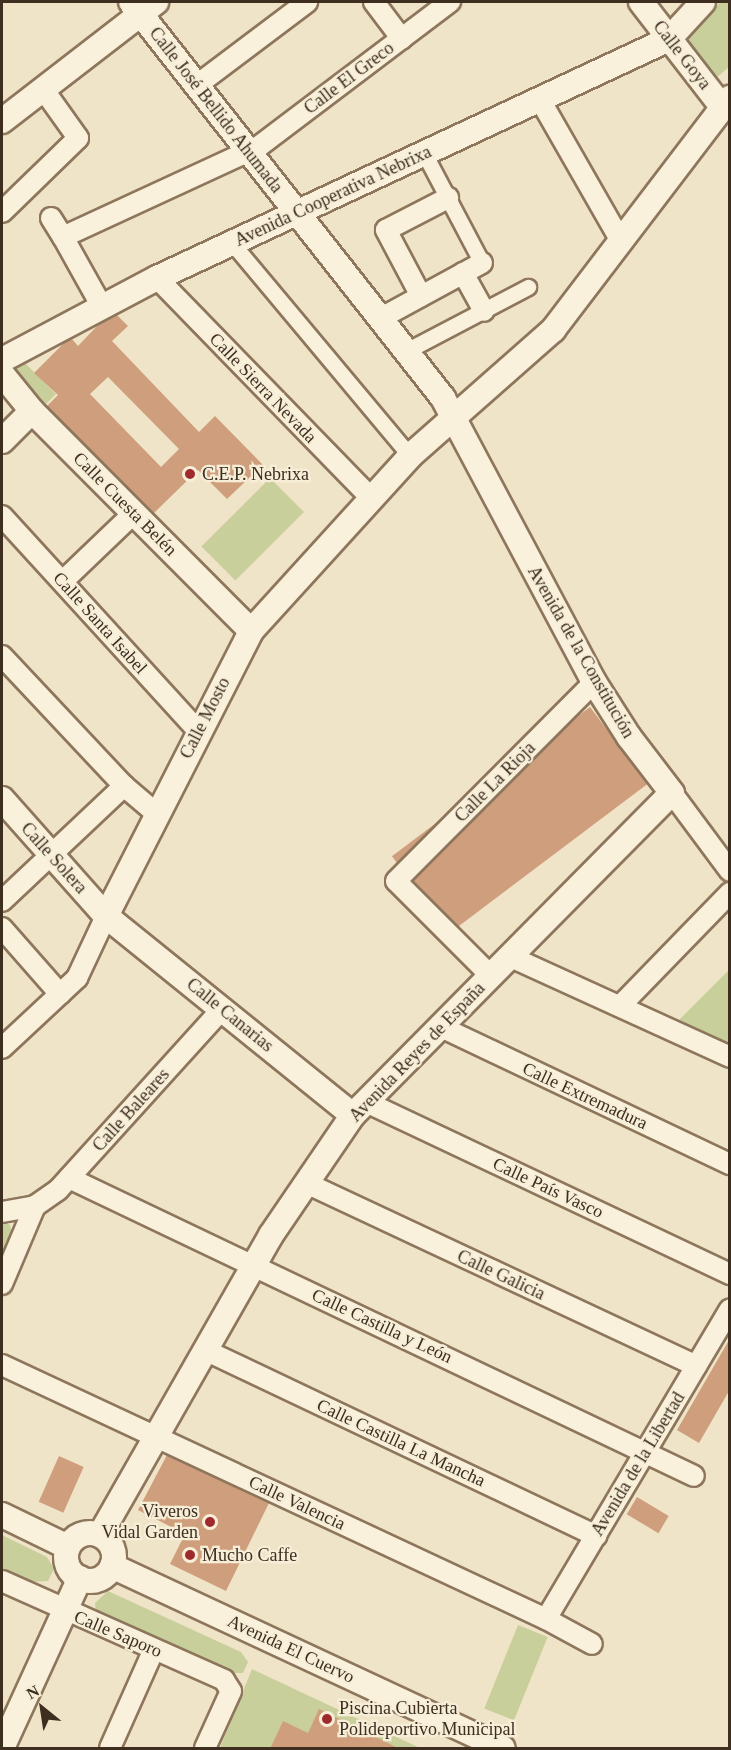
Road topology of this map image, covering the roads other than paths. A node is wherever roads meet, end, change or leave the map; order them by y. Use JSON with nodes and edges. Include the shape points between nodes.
{"nodes":[{"id":1,"x":307,"y":2,"type":"edge"},
{"id":2,"x":374,"y":2,"type":"edge"},
{"id":3,"x":450,"y":2,"type":"edge"},
{"id":4,"x":641,"y":2,"type":"edge"},
{"id":5,"x":703,"y":2,"type":"edge"},
{"id":6,"x":143,"y":6,"type":"edge"},
{"id":7,"x":402,"y":39,"type":"junction"},
{"id":8,"x":669,"y":39,"type":"junction"},
{"id":9,"x":197,"y":85,"type":"junction"},
{"id":10,"x":43,"y":89,"type":"junction"},
{"id":11,"x":539,"y":98,"type":"junction"},
{"id":12,"x":726,"y":103,"type":"edge"},
{"id":13,"x":2,"y":121,"type":"edge"},
{"id":14,"x":246,"y":151,"type":"junction"},
{"id":15,"x":424,"y":153,"type":"junction"},
{"id":16,"x":448,"y":198,"type":"junction"},
{"id":17,"x":2,"y":212,"type":"edge"},
{"id":18,"x":297,"y":213,"type":"junction"},
{"id":19,"x":51,"y":218,"type":"dead end"},
{"id":20,"x":63,"y":237,"type":"junction"},
{"id":21,"x":621,"y":241,"type":"junction"},
{"id":22,"x":232,"y":243,"type":"junction"},
{"id":23,"x":482,"y":263,"type":"joint"},
{"id":24,"x":464,"y":273,"type":"junction"},
{"id":25,"x":157,"y":278,"type":"junction"},
{"id":26,"x":528,"y":288,"type":"dead end"},
{"id":27,"x":421,"y":296,"type":"junction"},
{"id":28,"x":101,"y":305,"type":"junction"},
{"id":29,"x":484,"y":311,"type":"junction"},
{"id":30,"x":381,"y":318,"type":"junction"},
{"id":31,"x":406,"y":351,"type":"junction"},
{"id":32,"x":2,"y":360,"type":"edge"},
{"id":33,"x":2,"y":374,"type":"edge"},
{"id":34,"x":32,"y":411,"type":"junction"},
{"id":35,"x":454,"y":419,"type":"junction"},
{"id":36,"x":2,"y":441,"type":"edge"},
{"id":37,"x":410,"y":456,"type":"junction"},
{"id":38,"x":371,"y":498,"type":"junction"},
{"id":39,"x":134,"y":513,"type":"junction"},
{"id":40,"x":2,"y":516,"type":"edge"},
{"id":41,"x":63,"y":581,"type":"junction"},
{"id":42,"x":251,"y":631,"type":"junction"},
{"id":43,"x":2,"y":656,"type":"edge"},
{"id":44,"x":594,"y":682,"type":"junction"},
{"id":45,"x":198,"y":731,"type":"junction"},
{"id":46,"x":124,"y":786,"type":"junction"},
{"id":47,"x":672,"y":793,"type":"junction"},
{"id":48,"x":2,"y":799,"type":"edge"},
{"id":49,"x":157,"y":814,"type":"junction"},
{"id":50,"x":51,"y":855,"type":"junction"},
{"id":51,"x":729,"y":871,"type":"edge"},
{"id":52,"x":729,"y":893,"type":"edge"},
{"id":53,"x":2,"y":901,"type":"edge"},
{"id":54,"x":106,"y":916,"type":"junction"},
{"id":55,"x":2,"y":928,"type":"edge"},
{"id":56,"x":512,"y":957,"type":"junction"},
{"id":57,"x":491,"y":976,"type":"junction"},
{"id":58,"x":60,"y":994,"type":"junction"},
{"id":59,"x":620,"y":1006,"type":"junction"},
{"id":60,"x":222,"y":1009,"type":"junction"},
{"id":61,"x":441,"y":1027,"type":"junction"},
{"id":62,"x":2,"y":1048,"type":"edge"},
{"id":63,"x":729,"y":1057,"type":"edge"},
{"id":64,"x":359,"y":1108,"type":"junction"},
{"id":65,"x":729,"y":1164,"type":"edge"},
{"id":66,"x":69,"y":1178,"type":"junction"},
{"id":67,"x":306,"y":1183,"type":"junction"},
{"id":68,"x":34,"y":1206,"type":"junction"},
{"id":69,"x":2,"y":1212,"type":"edge"},
{"id":70,"x":254,"y":1267,"type":"junction"},
{"id":71,"x":729,"y":1274,"type":"edge"},
{"id":72,"x":2,"y":1284,"type":"edge"},
{"id":73,"x":729,"y":1309,"type":"edge"},
{"id":74,"x":207,"y":1350,"type":"junction"},
{"id":75,"x":2,"y":1365,"type":"edge"},
{"id":76,"x":696,"y":1366,"type":"junction"},
{"id":77,"x":157,"y":1438,"type":"junction"},
{"id":78,"x":646,"y":1450,"type":"junction"},
{"id":79,"x":694,"y":1476,"type":"dead end"},
{"id":80,"x":2,"y":1515,"type":"edge"},
{"id":81,"x":100,"y":1535,"type":"junction"},
{"id":82,"x":596,"y":1536,"type":"junction"},
{"id":83,"x":68,"y":1547,"type":"junction"},
{"id":84,"x":112,"y":1566,"type":"junction"},
{"id":85,"x":80,"y":1578,"type":"junction"},
{"id":86,"x":2,"y":1581,"type":"edge"},
{"id":87,"x":64,"y":1611,"type":"junction"},
{"id":88,"x":546,"y":1619,"type":"junction"},
{"id":89,"x":592,"y":1644,"type":"dead end"},
{"id":90,"x":154,"y":1649,"type":"junction"},
{"id":91,"x":2,"y":1749,"type":"edge"},
{"id":92,"x":110,"y":1749,"type":"edge"},
{"id":93,"x":205,"y":1749,"type":"edge"},
{"id":94,"x":503,"y":1749,"type":"edge"}],
"edges":[{"from":1,"to":9,"type":"street"},
{"from":2,"to":7,"type":"street"},
{"from":3,"to":7,"type":"street","name":"Calle El Greco"},
{"from":4,"to":8,"type":"street","name":"Calle Goya"},
{"from":5,"to":8,"type":"street"},
{"from":6,"to":9,"type":"street","name":"Calle José Bellido Ahumada"},
{"from":6,"to":10,"type":"street"},
{"from":7,"to":14,"type":"street","name":"Calle El Greco","via":[[258,147]]},
{"from":8,"to":11,"type":"street","name":"Avenida Cooperativa Nebrixa"},
{"from":8,"to":12,"type":"street","name":"Calle Goya"},
{"from":9,"to":14,"type":"street","name":"Calle José Bellido Ahumada"},
{"from":10,"to":13,"type":"street"},
{"from":10,"to":17,"type":"street","via":[[78,138]]},
{"from":11,"to":15,"type":"street","name":"Avenida Cooperativa Nebrixa"},
{"from":11,"to":21,"type":"street"},
{"from":12,"to":21,"type":"street","name":"Calle Mosto"},
{"from":14,"to":18,"type":"street","name":"Calle José Bellido Ahumada"},
{"from":14,"to":20,"type":"street","name":"Calle El Greco"},
{"from":15,"to":16,"type":"street"},
{"from":15,"to":18,"type":"street","name":"Avenida Cooperativa Nebrixa"},
{"from":16,"to":23,"type":"street"},
{"from":16,"to":27,"type":"street","via":[[386,230]]},
{"from":18,"to":22,"type":"street","name":"Avenida Cooperativa Nebrixa"},
{"from":18,"to":30,"type":"street","name":"Calle José Bellido Ahumada"},
{"from":19,"to":20,"type":"street"},
{"from":20,"to":28,"type":"street"},
{"from":21,"to":35,"type":"street","name":"Calle Mosto","via":[[553,330]]},
{"from":22,"to":25,"type":"street","name":"Avenida Cooperativa Nebrixa"},
{"from":22,"to":37,"type":"street"},
{"from":23,"to":24,"type":"street"},
{"from":24,"to":27,"type":"street"},
{"from":24,"to":29,"type":"street"},
{"from":25,"to":28,"type":"street","name":"Avenida Cooperativa Nebrixa"},
{"from":25,"to":38,"type":"street","name":"Calle Sierra Nevada"},
{"from":26,"to":29,"type":"street"},
{"from":27,"to":30,"type":"street"},
{"from":28,"to":32,"type":"street","name":"Avenida Cooperativa Nebrixa"},
{"from":29,"to":31,"type":"street"},
{"from":30,"to":31,"type":"street","name":"Calle José Bellido Ahumada"},
{"from":31,"to":35,"type":"street","name":"Calle José Bellido Ahumada"},
{"from":33,"to":34,"type":"street","name":"Calle Cuesta Belén"},
{"from":34,"to":36,"type":"street"},
{"from":34,"to":39,"type":"street","name":"Calle Cuesta Belén"},
{"from":35,"to":37,"type":"street","name":"Calle Mosto"},
{"from":35,"to":44,"type":"street","name":"Avenida de la Constitución","via":[[468,452]]},
{"from":37,"to":38,"type":"street","name":"Calle Mosto"},
{"from":38,"to":42,"type":"street","name":"Calle Mosto"},
{"from":39,"to":41,"type":"street"},
{"from":39,"to":42,"type":"street","name":"Calle Cuesta Belén"},
{"from":40,"to":41,"type":"street","name":"Calle Santa Isabel"},
{"from":41,"to":45,"type":"street","name":"Calle Santa Isabel"},
{"from":42,"to":45,"type":"street","name":"Calle Mosto"},
{"from":43,"to":46,"type":"street"},
{"from":44,"to":47,"type":"street","name":"Avenida de la Constitución"},
{"from":44,"to":57,"type":"street","name":"Calle La Rioja","via":[[396,881]]},
{"from":45,"to":49,"type":"street","name":"Calle Mosto"},
{"from":46,"to":49,"type":"street"},
{"from":46,"to":50,"type":"street"},
{"from":47,"to":51,"type":"street","name":"Avenida de la Constitución"},
{"from":47,"to":56,"type":"street","name":"Avenida Reyes de España"},
{"from":48,"to":50,"type":"street","name":"Calle Solera"},
{"from":49,"to":54,"type":"street","name":"Calle Mosto"},
{"from":50,"to":53,"type":"street"},
{"from":50,"to":54,"type":"street","name":"Calle Solera"},
{"from":52,"to":59,"type":"street"},
{"from":54,"to":58,"type":"street","name":"Calle Mosto","via":[[77,978]]},
{"from":54,"to":60,"type":"street","name":"Calle Canarias"},
{"from":55,"to":58,"type":"street"},
{"from":56,"to":57,"type":"street","name":"Avenida Reyes de España"},
{"from":56,"to":59,"type":"street"},
{"from":57,"to":61,"type":"street","name":"Avenida Reyes de España"},
{"from":58,"to":62,"type":"street","name":"Calle Mosto"},
{"from":59,"to":63,"type":"street"},
{"from":60,"to":64,"type":"street","name":"Calle Canarias"},
{"from":60,"to":66,"type":"street","name":"Calle Baleares"},
{"from":61,"to":64,"type":"street","name":"Avenida Reyes de España"},
{"from":61,"to":65,"type":"street","name":"Calle Extremadura"},
{"from":64,"to":67,"type":"street","name":"Avenida Reyes de España"},
{"from":64,"to":71,"type":"street","name":"Calle País Vasco"},
{"from":66,"to":68,"type":"street","name":"Calle Baleares"},
{"from":66,"to":70,"type":"street","name":"Calle Castilla y León"},
{"from":67,"to":70,"type":"street","name":"Avenida Reyes de España"},
{"from":67,"to":76,"type":"street","name":"Calle Galicia"},
{"from":68,"to":69,"type":"street"},
{"from":68,"to":72,"type":"street"},
{"from":70,"to":74,"type":"street","name":"Avenida Reyes de España"},
{"from":70,"to":78,"type":"street","name":"Calle Castilla y León"},
{"from":73,"to":76,"type":"street","name":"Avenida de la Libertad"},
{"from":74,"to":77,"type":"street","name":"Avenida Reyes de España"},
{"from":74,"to":82,"type":"street","name":"Calle Castilla La Mancha"},
{"from":75,"to":77,"type":"street","name":"Calle Valencia"},
{"from":76,"to":78,"type":"street","name":"Avenida de la Libertad"},
{"from":77,"to":81,"type":"street","name":"Avenida Reyes de España"},
{"from":77,"to":88,"type":"street","name":"Calle Valencia"},
{"from":78,"to":79,"type":"street","name":"Calle Castilla y León"},
{"from":78,"to":82,"type":"street","name":"Avenida de la Libertad"},
{"from":80,"to":83,"type":"street"},
{"from":81,"to":83,"type":"street","via":[[78,1536]]},
{"from":81,"to":84,"type":"street","via":[[111,1545]]},
{"from":82,"to":88,"type":"street","name":"Avenida de la Libertad"},
{"from":83,"to":85,"type":"street","via":[[69,1569]]},
{"from":84,"to":85,"type":"street","via":[[102,1577]]},
{"from":84,"to":94,"type":"street","name":"Avenida El Cuervo"},
{"from":85,"to":87,"type":"street"},
{"from":86,"to":87,"type":"street","name":"Calle Saporo"},
{"from":87,"to":90,"type":"street","name":"Calle Saporo"},
{"from":87,"to":91,"type":"street"},
{"from":88,"to":89,"type":"street","name":"Calle Valencia"},
{"from":90,"to":92,"type":"street"},
{"from":90,"to":93,"type":"street","name":"Calle Saporo","via":[[224,1680],[231,1691]]}]}
